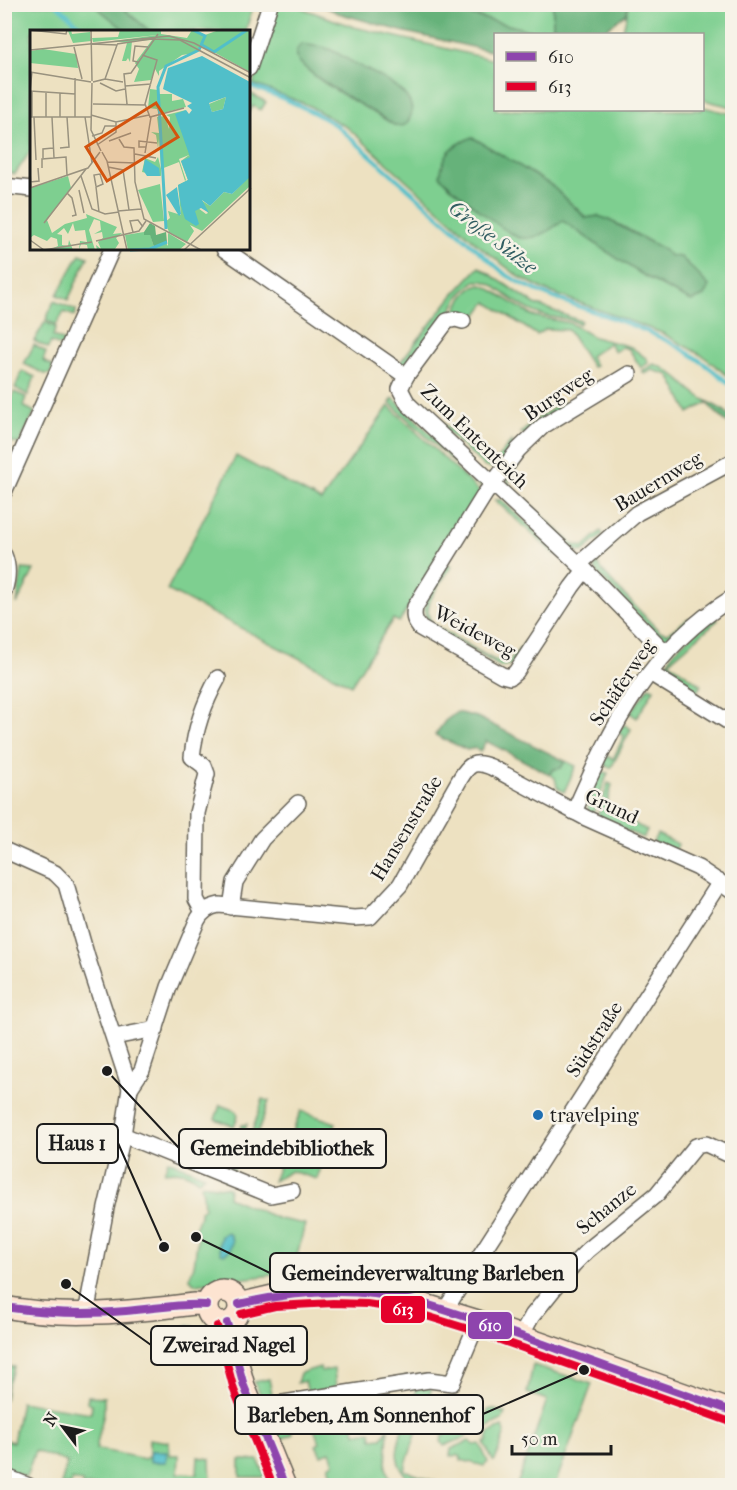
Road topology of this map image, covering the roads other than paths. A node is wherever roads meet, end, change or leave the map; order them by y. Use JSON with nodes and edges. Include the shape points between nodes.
{"nodes":[{"id":1,"x":270,"y":4,"type":"edge"},
{"id":2,"x":250,"y":65,"type":"edge"},
{"id":3,"x":4,"y":186,"type":"edge"},
{"id":4,"x":30,"y":189,"type":"edge"},
{"id":5,"x":112,"y":250,"type":"edge"},
{"id":6,"x":225,"y":250,"type":"edge"},
{"id":7,"x":463,"y":321,"type":"dead end"},
{"id":8,"x":629,"y":374,"type":"dead end"},
{"id":9,"x":406,"y":376,"type":"junction"},
{"id":10,"x":732,"y":462,"type":"edge"},
{"id":11,"x":493,"y":484,"type":"junction"},
{"id":12,"x":4,"y":492,"type":"edge"},
{"id":13,"x":4,"y":555,"type":"edge"},
{"id":14,"x":582,"y":567,"type":"junction"},
{"id":15,"x":4,"y":591,"type":"edge"},
{"id":16,"x":732,"y":598,"type":"edge"},
{"id":17,"x":665,"y":652,"type":"junction"},
{"id":18,"x":650,"y":673,"type":"junction"},
{"id":19,"x":218,"y":678,"type":"dead end"},
{"id":20,"x":732,"y":724,"type":"edge"},
{"id":21,"x":473,"y":764,"type":"joint"},
{"id":22,"x":298,"y":803,"type":"dead end"},
{"id":23,"x":574,"y":812,"type":"junction"},
{"id":24,"x":4,"y":850,"type":"edge"},
{"id":25,"x":727,"y":883,"type":"edge"},
{"id":26,"x":231,"y":907,"type":"junction"},
{"id":27,"x":203,"y":912,"type":"junction"},
{"id":28,"x":156,"y":1029,"type":"junction"},
{"id":29,"x":114,"y":1037,"type":"junction"},
{"id":30,"x":130,"y":1088,"type":"junction"},
{"id":31,"x":123,"y":1135,"type":"junction"},
{"id":32,"x":732,"y":1156,"type":"edge"},
{"id":33,"x":292,"y":1191,"type":"dead end"},
{"id":34,"x":239,"y":1304,"type":"junction"},
{"id":35,"x":206,"y":1305,"type":"junction"},
{"id":36,"x":4,"y":1307,"type":"edge"},
{"id":37,"x":445,"y":1310,"type":"junction"},
{"id":38,"x":86,"y":1314,"type":"junction"},
{"id":39,"x":478,"y":1321,"type":"junction"},
{"id":40,"x":227,"y":1323,"type":"junction"},
{"id":41,"x":521,"y":1336,"type":"junction"},
{"id":42,"x":252,"y":1408,"type":"junction"},
{"id":43,"x":732,"y":1410,"type":"edge"},
{"id":44,"x":4,"y":1476,"type":"edge"},
{"id":45,"x":29,"y":1485,"type":"edge"},
{"id":46,"x":285,"y":1485,"type":"edge"}],
"edges":[{"from":1,"to":2,"type":"street"},
{"from":3,"to":4,"type":"street"},
{"from":5,"to":12,"type":"street"},
{"from":6,"to":9,"type":"street","name":"Zum Ententeich"},
{"from":7,"to":9,"type":"street","via":[[447,321]]},
{"from":8,"to":11,"type":"street","name":"Burgweg","via":[[543,426],[518,450]]},
{"from":9,"to":11,"type":"street","name":"Zum Ententeich","via":[[400,389],[408,404]]},
{"from":10,"to":14,"type":"street","name":"Bauernweg","via":[[641,511]]},
{"from":11,"to":14,"type":"street","name":"Zum Ententeich"},
{"from":11,"to":14,"type":"street","name":"Weideweg","via":[[415,606],[413,614],[420,628],[510,676]]},
{"from":13,"to":15,"type":"street","via":[[8,572]]},
{"from":14,"to":17,"type":"street","name":"Zum Ententeich"},
{"from":16,"to":17,"type":"street","name":"Schäferweg"},
{"from":17,"to":18,"type":"street","name":"Schäferweg"},
{"from":18,"to":20,"type":"street"},
{"from":18,"to":23,"type":"street","name":"Schäferweg","via":[[614,727]]},
{"from":19,"to":27,"type":"street","via":[[205,700],[192,757],[204,766],[207,774],[197,813],[196,899]]},
{"from":21,"to":23,"type":"street","name":"Grund","via":[[491,767]]},
{"from":21,"to":26,"type":"street","name":"Hansenstraße","via":[[460,779],[400,885],[370,917]]},
{"from":22,"to":26,"type":"street","via":[[262,839],[235,882]]},
{"from":23,"to":25,"type":"street","name":"Grund"},
{"from":24,"to":29,"type":"street","via":[[54,873],[66,884]]},
{"from":25,"to":37,"type":"street","name":"Südstraße"},
{"from":26,"to":27,"type":"street","name":"Hansenstraße","via":[[219,905]]},
{"from":27,"to":28,"type":"street","via":[[179,962]]},
{"from":28,"to":29,"type":"street"},
{"from":28,"to":30,"type":"street","via":[[142,1070]]},
{"from":29,"to":30,"type":"street"},
{"from":30,"to":31,"type":"street"},
{"from":31,"to":33,"type":"street","via":[[271,1195]]},
{"from":31,"to":38,"type":"street"},
{"from":32,"to":41,"type":"street","name":"Schanze","via":[[706,1144],[696,1146],[657,1194],[573,1265],[531,1316]]},
{"from":34,"to":35,"type":"street","via":[[233,1294],[222,1291],[212,1295]]},
{"from":34,"to":37,"type":"street","via":[[273,1296],[344,1292],[396,1297]]},
{"from":34,"to":40,"type":"street","via":[[237,1316]]},
{"from":35,"to":38,"type":"street"},
{"from":35,"to":40,"type":"street","via":[[212,1320]]},
{"from":36,"to":38,"type":"street","via":[[39,1313]]},
{"from":37,"to":39,"type":"street"},
{"from":39,"to":41,"type":"street"},
{"from":39,"to":42,"type":"street","via":[[452,1383],[429,1380]]},
{"from":40,"to":42,"type":"street"},
{"from":41,"to":43,"type":"street"},
{"from":42,"to":46,"type":"street"},
{"from":44,"to":45,"type":"street"}]}
